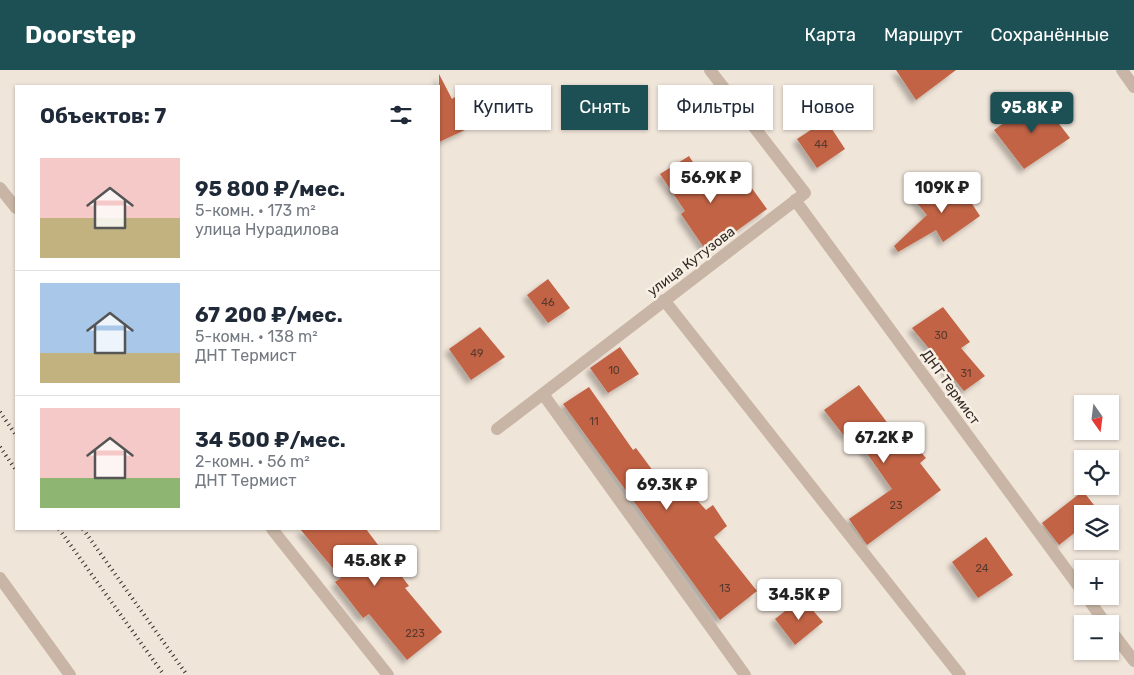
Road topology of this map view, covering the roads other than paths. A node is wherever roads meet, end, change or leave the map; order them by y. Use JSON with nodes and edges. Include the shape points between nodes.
{"nodes":[{"id":1,"x":710,"y":70,"type":"edge"},
{"id":2,"x":1122,"y":70,"type":"edge"},
{"id":3,"x":1134,"y":87,"type":"edge"},
{"id":4,"x":0,"y":188,"type":"edge"},
{"id":5,"x":795,"y":200,"type":"junction"},
{"id":6,"x":15,"y":207,"type":"edge"},
{"id":7,"x":664,"y":300,"type":"junction"},
{"id":8,"x":543,"y":394,"type":"junction"},
{"id":9,"x":497,"y":430,"type":"dead end"},
{"id":10,"x":273,"y":530,"type":"edge"},
{"id":11,"x":0,"y":578,"type":"edge"},
{"id":12,"x":1074,"y":580,"type":"edge"},
{"id":13,"x":1119,"y":641,"type":"edge"},
{"id":14,"x":1134,"y":662,"type":"edge"},
{"id":15,"x":70,"y":675,"type":"edge"},
{"id":16,"x":388,"y":675,"type":"edge"},
{"id":17,"x":745,"y":675,"type":"edge"},
{"id":18,"x":960,"y":675,"type":"edge"}],
"edges":[{"from":1,"to":5,"type":"street","via":[[805,193]]},
{"from":2,"to":3,"type":"street"},
{"from":4,"to":6,"type":"street"},
{"from":5,"to":7,"type":"street","name":"улица Кутузова"},
{"from":5,"to":12,"type":"street","name":"ДНТ Термист"},
{"from":7,"to":8,"type":"street","name":"улица Кутузова"},
{"from":7,"to":18,"type":"street"},
{"from":8,"to":9,"type":"street","name":"улица Кутузова"},
{"from":8,"to":17,"type":"street"},
{"from":10,"to":16,"type":"street"},
{"from":11,"to":15,"type":"street"},
{"from":13,"to":14,"type":"street"}]}
